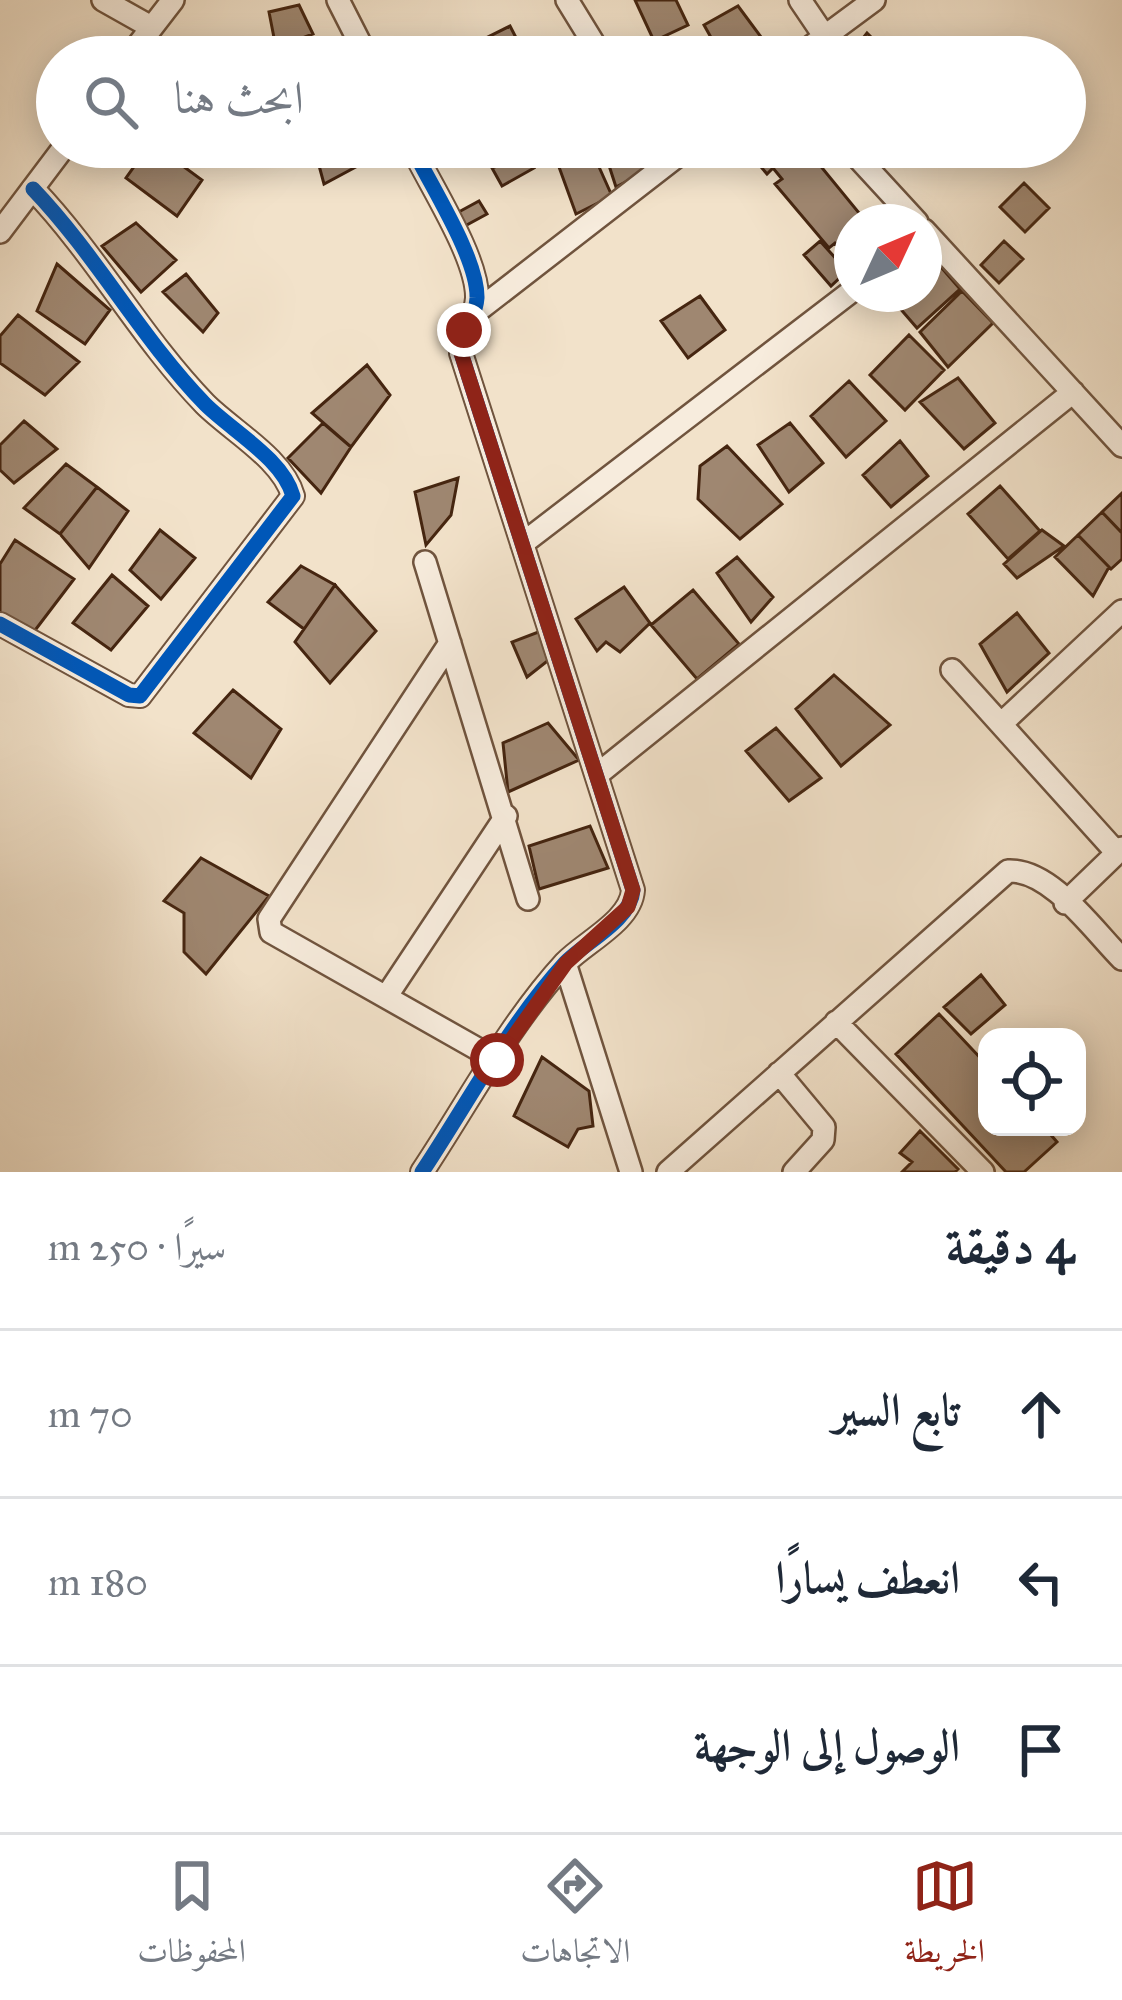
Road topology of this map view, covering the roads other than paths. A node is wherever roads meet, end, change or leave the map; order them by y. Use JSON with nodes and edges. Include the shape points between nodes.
{"nodes":[{"id":1,"x":103,"y":0,"type":"edge"},
{"id":2,"x":173,"y":0,"type":"edge"},
{"id":3,"x":338,"y":0,"type":"edge"},
{"id":4,"x":566,"y":0,"type":"edge"},
{"id":5,"x":800,"y":0,"type":"edge"},
{"id":6,"x":874,"y":0,"type":"edge"},
{"id":7,"x":151,"y":27,"type":"junction"},
{"id":8,"x":144,"y":36,"type":"edge"},
{"id":9,"x":356,"y":36,"type":"edge"},
{"id":10,"x":589,"y":36,"type":"edge"},
{"id":11,"x":824,"y":36,"type":"edge"},
{"id":12,"x":826,"y":36,"type":"edge"},
{"id":13,"x":48,"y":168,"type":"edge"},
{"id":14,"x":422,"y":168,"type":"edge"},
{"id":15,"x":649,"y":168,"type":"edge"},
{"id":16,"x":867,"y":168,"type":"edge"},
{"id":17,"x":33,"y":189,"type":"junction"},
{"id":18,"x":900,"y":204,"type":"edge"},
{"id":19,"x":0,"y":232,"type":"edge"},
{"id":20,"x":942,"y":251,"type":"edge"},
{"id":21,"x":834,"y":306,"type":"edge"},
{"id":22,"x":476,"y":312,"type":"junction"},
{"id":23,"x":1072,"y":392,"type":"junction"},
{"id":24,"x":1122,"y":446,"type":"edge"},
{"id":25,"x":522,"y":544,"type":"junction"},
{"id":26,"x":425,"y":562,"type":"dead end"},
{"id":27,"x":1122,"y":611,"type":"edge"},
{"id":28,"x":0,"y":624,"type":"edge"},
{"id":29,"x":450,"y":643,"type":"junction"},
{"id":30,"x":952,"y":670,"type":"dead end"},
{"id":31,"x":1001,"y":724,"type":"junction"},
{"id":32,"x":598,"y":774,"type":"junction"},
{"id":33,"x":506,"y":816,"type":"junction"},
{"id":34,"x":1119,"y":850,"type":"edge"},
{"id":35,"x":528,"y":899,"type":"dead end"},
{"id":36,"x":1065,"y":903,"type":"junction"},
{"id":37,"x":1122,"y":959,"type":"edge"},
{"id":38,"x":566,"y":963,"type":"junction"},
{"id":39,"x":386,"y":997,"type":"junction"},
{"id":40,"x":836,"y":1022,"type":"junction"},
{"id":41,"x":497,"y":1060,"type":"junction"},
{"id":42,"x":779,"y":1073,"type":"junction"},
{"id":43,"x":422,"y":1172,"type":"edge"},
{"id":44,"x":631,"y":1172,"type":"edge"},
{"id":45,"x":668,"y":1172,"type":"edge"},
{"id":46,"x":794,"y":1172,"type":"edge"},
{"id":47,"x":983,"y":1172,"type":"edge"}],
"edges":[{"from":1,"to":7,"type":"street"},
{"from":2,"to":7,"type":"street"},
{"from":3,"to":9,"type":"street"},
{"from":4,"to":10,"type":"street"},
{"from":5,"to":11,"type":"street"},
{"from":6,"to":12,"type":"street"},
{"from":7,"to":8,"type":"street"},
{"from":13,"to":17,"type":"street"},
{"from":14,"to":22,"type":"street","via":[[474,274]]},
{"from":15,"to":22,"type":"street"},
{"from":16,"to":18,"type":"street"},
{"from":17,"to":19,"type":"street"},
{"from":17,"to":28,"type":"street","via":[[74,231],[182,380],[281,473],[293,496],[140,696]]},
{"from":20,"to":23,"type":"street"},
{"from":21,"to":25,"type":"street"},
{"from":22,"to":25,"type":"street","via":[[461,353]]},
{"from":23,"to":24,"type":"street"},
{"from":23,"to":32,"type":"street"},
{"from":25,"to":32,"type":"street"},
{"from":26,"to":29,"type":"street"},
{"from":27,"to":31,"type":"street"},
{"from":29,"to":33,"type":"street"},
{"from":29,"to":39,"type":"street","via":[[269,920],[271,932]]},
{"from":30,"to":31,"type":"street"},
{"from":31,"to":34,"type":"street"},
{"from":32,"to":38,"type":"street","via":[[632,899]]},
{"from":33,"to":35,"type":"street"},
{"from":33,"to":39,"type":"street"},
{"from":34,"to":36,"type":"street"},
{"from":36,"to":37,"type":"street"},
{"from":36,"to":40,"type":"street","via":[[1025,870],[1008,871]]},
{"from":38,"to":41,"type":"street"},
{"from":38,"to":44,"type":"street"},
{"from":39,"to":41,"type":"street"},
{"from":40,"to":42,"type":"street"},
{"from":40,"to":47,"type":"street"},
{"from":41,"to":43,"type":"street"},
{"from":42,"to":45,"type":"street"},
{"from":42,"to":46,"type":"street","via":[[824,1127],[823,1140]]}]}
